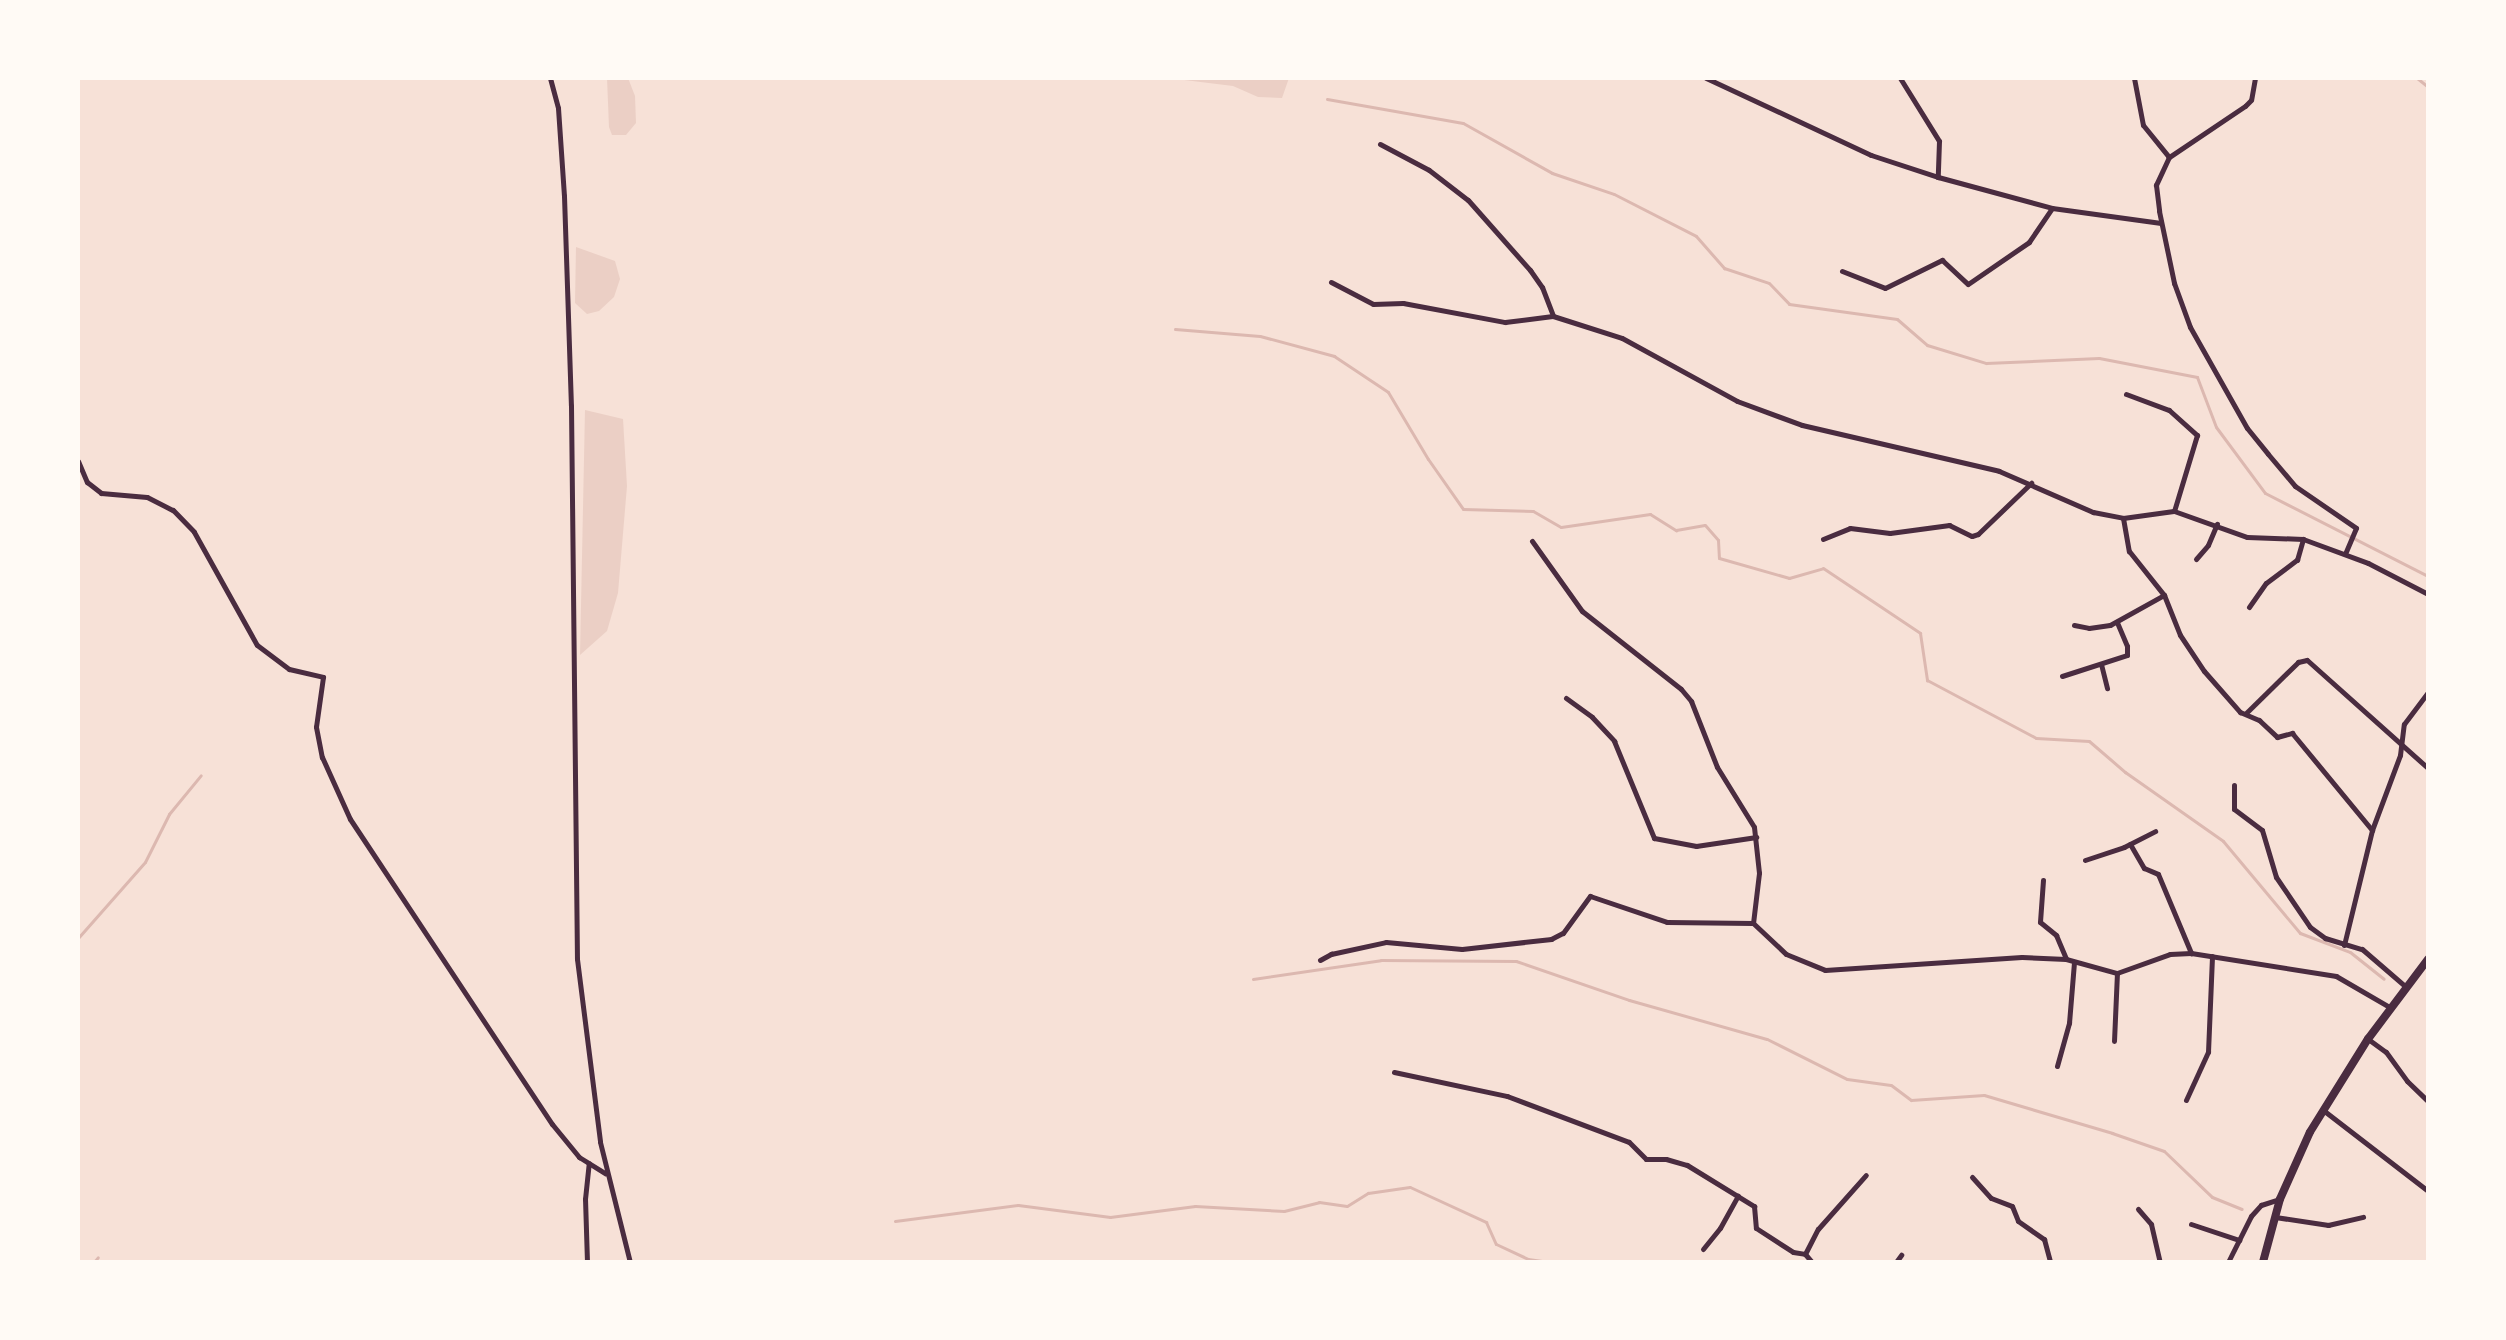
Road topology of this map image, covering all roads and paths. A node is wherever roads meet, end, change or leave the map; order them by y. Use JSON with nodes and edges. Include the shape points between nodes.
{"nodes":[{"id":1,"x":550,"y":78,"type":"edge"},
{"id":2,"x":1706,"y":78,"type":"edge"},
{"id":3,"x":1900,"y":78,"type":"edge"},
{"id":4,"x":2134,"y":78,"type":"edge"},
{"id":5,"x":2255,"y":78,"type":"edge"},
{"id":6,"x":1380,"y":144,"type":"dead end"},
{"id":7,"x":2169,"y":157,"type":"junction"},
{"id":8,"x":1938,"y":177,"type":"junction"},
{"id":9,"x":2052,"y":208,"type":"junction"},
{"id":10,"x":2161,"y":223,"type":"junction"},
{"id":11,"x":1842,"y":271,"type":"dead end"},
{"id":12,"x":1331,"y":282,"type":"dead end"},
{"id":13,"x":1553,"y":316,"type":"junction"},
{"id":14,"x":2126,"y":394,"type":"dead end"},
{"id":15,"x":78,"y":461,"type":"edge"},
{"id":16,"x":2031,"y":483,"type":"junction"},
{"id":17,"x":2174,"y":511,"type":"junction"},
{"id":18,"x":2123,"y":518,"type":"junction"},
{"id":19,"x":2217,"y":524,"type":"junction"},
{"id":20,"x":1823,"y":539,"type":"dead end"},
{"id":21,"x":2303,"y":539,"type":"junction"},
{"id":22,"x":1532,"y":541,"type":"dead end"},
{"id":23,"x":2345,"y":554,"type":"junction"},
{"id":24,"x":2196,"y":559,"type":"dead end"},
{"id":25,"x":2428,"y":594,"type":"edge"},
{"id":26,"x":2164,"y":595,"type":"junction"},
{"id":27,"x":2249,"y":607,"type":"dead end"},
{"id":28,"x":2117,"y":622,"type":"junction"},
{"id":29,"x":2074,"y":625,"type":"dead end"},
{"id":30,"x":2101,"y":664,"type":"junction"},
{"id":31,"x":2062,"y":676,"type":"dead end"},
{"id":32,"x":2107,"y":688,"type":"dead end"},
{"id":33,"x":2428,"y":692,"type":"edge"},
{"id":34,"x":1566,"y":698,"type":"dead end"},
{"id":35,"x":2245,"y":714,"type":"junction"},
{"id":36,"x":2401,"y":743,"type":"junction"},
{"id":37,"x":2428,"y":768,"type":"edge"},
{"id":38,"x":2234,"y":785,"type":"dead end"},
{"id":39,"x":2372,"y":830,"type":"junction"},
{"id":40,"x":2155,"y":831,"type":"dead end"},
{"id":41,"x":1756,"y":837,"type":"junction"},
{"id":42,"x":2130,"y":844,"type":"junction"},
{"id":43,"x":2085,"y":860,"type":"dead end"},
{"id":44,"x":2043,"y":880,"type":"dead end"},
{"id":45,"x":1753,"y":923,"type":"junction"},
{"id":46,"x":2344,"y":945,"type":"junction"},
{"id":47,"x":2191,"y":953,"type":"junction"},
{"id":48,"x":2212,"y":956,"type":"junction"},
{"id":49,"x":2066,"y":959,"type":"junction"},
{"id":50,"x":2428,"y":959,"type":"edge"},
{"id":51,"x":1320,"y":960,"type":"dead end"},
{"id":52,"x":2074,"y":962,"type":"junction"},
{"id":53,"x":2117,"y":973,"type":"junction"},
{"id":54,"x":2407,"y":988,"type":"junction"},
{"id":55,"x":2391,"y":1008,"type":"junction"},
{"id":56,"x":2368,"y":1039,"type":"junction"},
{"id":57,"x":2114,"y":1041,"type":"dead end"},
{"id":58,"x":2057,"y":1066,"type":"dead end"},
{"id":59,"x":1394,"y":1072,"type":"dead end"},
{"id":60,"x":2186,"y":1100,"type":"dead end"},
{"id":61,"x":2428,"y":1101,"type":"edge"},
{"id":62,"x":2322,"y":1109,"type":"junction"},
{"id":63,"x":589,"y":1163,"type":"junction"},
{"id":64,"x":606,"y":1174,"type":"junction"},
{"id":65,"x":1866,"y":1175,"type":"dead end"},
{"id":66,"x":1972,"y":1177,"type":"dead end"},
{"id":67,"x":2428,"y":1191,"type":"edge"},
{"id":68,"x":1738,"y":1196,"type":"junction"},
{"id":69,"x":2280,"y":1199,"type":"junction"},
{"id":70,"x":2138,"y":1209,"type":"dead end"},
{"id":71,"x":2275,"y":1217,"type":"junction"},
{"id":72,"x":2363,"y":1217,"type":"dead end"},
{"id":73,"x":2191,"y":1224,"type":"dead end"},
{"id":74,"x":2239,"y":1240,"type":"junction"},
{"id":75,"x":1703,"y":1249,"type":"dead end"},
{"id":76,"x":1805,"y":1254,"type":"junction"},
{"id":77,"x":1901,"y":1255,"type":"dead end"},
{"id":78,"x":587,"y":1262,"type":"edge"},
{"id":79,"x":630,"y":1262,"type":"edge"},
{"id":80,"x":1812,"y":1262,"type":"edge"},
{"id":81,"x":1896,"y":1262,"type":"edge"},
{"id":82,"x":2050,"y":1262,"type":"edge"},
{"id":83,"x":2160,"y":1262,"type":"edge"},
{"id":84,"x":2228,"y":1262,"type":"edge"},
{"id":85,"x":2263,"y":1262,"type":"edge"}],
"edges":[{"from":1,"to":64,"type":"street","via":[[558,108],[564,196],[571,390],[577,959],[587,1066]]},
{"from":2,"to":8,"type":"street","via":[[1871,155]]},
{"from":3,"to":8,"type":"street","via":[[1939,141]]},
{"from":4,"to":7,"type":"street","via":[[2143,125]]},
{"from":5,"to":7,"type":"street","via":[[2245,106]]},
{"from":6,"to":13,"type":"street","via":[[1436,174],[1468,200],[1530,270]]},
{"from":7,"to":10,"type":"street","via":[[2156,185]]},
{"from":8,"to":9,"type":"street"},
{"from":9,"to":10,"type":"street"},
{"from":9,"to":11,"type":"street","via":[[2029,242],[1968,284],[1942,260],[1885,288]]},
{"from":10,"to":23,"type":"street","via":[[2190,327],[2247,428],[2268,454],[2295,486],[2356,528]]},
{"from":12,"to":13,"type":"street","via":[[1373,304],[1403,303],[1505,322]]},
{"from":13,"to":16,"type":"street","via":[[1622,338],[1768,413],[1972,463]]},
{"from":14,"to":17,"type":"street","via":[[2169,410],[2197,435]]},
{"from":15,"to":63,"type":"street","via":[[87,482],[101,493],[147,497],[173,510],[194,532],[257,645],[289,669],[323,677],[316,727],[322,757],[350,819],[552,1124]]},
{"from":16,"to":18,"type":"street","via":[[2093,512]]},
{"from":16,"to":20,"type":"street","via":[[1978,534],[1949,525],[1890,533],[1850,528]]},
{"from":17,"to":18,"type":"street"},
{"from":17,"to":19,"type":"street"},
{"from":18,"to":26,"type":"street","via":[[2129,551]]},
{"from":19,"to":21,"type":"street","via":[[2255,538]]},
{"from":19,"to":24,"type":"street"},
{"from":21,"to":23,"type":"street"},
{"from":21,"to":27,"type":"street","via":[[2297,560],[2266,583]]},
{"from":22,"to":41,"type":"street","via":[[1582,611],[1686,694],[1717,767],[1751,817]]},
{"from":23,"to":25,"type":"street"},
{"from":26,"to":28,"type":"street"},
{"from":26,"to":35,"type":"street","via":[[2180,635],[2221,692]]},
{"from":28,"to":29,"type":"street","via":[[2089,628]]},
{"from":28,"to":30,"type":"street","via":[[2128,652]]},
{"from":30,"to":31,"type":"street"},
{"from":30,"to":32,"type":"street"},
{"from":33,"to":36,"type":"street","via":[[2404,724]]},
{"from":34,"to":41,"type":"street","via":[[1614,741],[1654,838],[1696,846]]},
{"from":35,"to":36,"type":"street","via":[[2298,662],[2307,660]]},
{"from":35,"to":39,"type":"street","via":[[2277,737],[2292,733]]},
{"from":36,"to":37,"type":"street"},
{"from":36,"to":39,"type":"street"},
{"from":38,"to":46,"type":"street","via":[[2234,809],[2265,835],[2279,883],[2316,932]]},
{"from":39,"to":46,"type":"street"},
{"from":40,"to":42,"type":"street"},
{"from":41,"to":45,"type":"street","via":[[1759,873]]},
{"from":42,"to":43,"type":"street"},
{"from":42,"to":47,"type":"street","via":[[2144,868],[2158,874]]},
{"from":44,"to":49,"type":"street","via":[[2040,922],[2056,935]]},
{"from":45,"to":49,"type":"street","via":[[1786,954],[1825,970],[2022,957]]},
{"from":45,"to":51,"type":"street","via":[[1667,922],[1590,896],[1563,933],[1551,939],[1462,949],[1386,942]]},
{"from":46,"to":54,"type":"street","via":[[2362,949]]},
{"from":47,"to":48,"type":"street"},
{"from":47,"to":53,"type":"street","via":[[2156,957]]},
{"from":48,"to":55,"type":"street","via":[[2336,976]]},
{"from":48,"to":60,"type":"street","via":[[2208,1052]]},
{"from":49,"to":52,"type":"street"},
{"from":50,"to":54,"type":"highway"},
{"from":52,"to":53,"type":"street"},
{"from":52,"to":58,"type":"street","via":[[2069,1028]]},
{"from":53,"to":57,"type":"street"},
{"from":54,"to":55,"type":"highway"},
{"from":55,"to":56,"type":"highway"},
{"from":56,"to":61,"type":"street"},
{"from":56,"to":62,"type":"highway"},
{"from":59,"to":68,"type":"street","via":[[1507,1096],[1567,1116],[1629,1142],[1646,1159],[1687,1165]]},
{"from":62,"to":67,"type":"street"},
{"from":62,"to":69,"type":"highway"},
{"from":63,"to":64,"type":"street"},
{"from":63,"to":78,"type":"street"},
{"from":64,"to":79,"type":"street"},
{"from":65,"to":76,"type":"street","via":[[1818,1229]]},
{"from":66,"to":82,"type":"street","via":[[1991,1198],[2012,1206],[2022,1225],[2044,1239]]},
{"from":68,"to":75,"type":"street"},
{"from":68,"to":76,"type":"street","via":[[1754,1206],[1756,1228]]},
{"from":69,"to":71,"type":"highway"},
{"from":69,"to":74,"type":"street","via":[[2261,1205]]},
{"from":70,"to":83,"type":"street","via":[[2151,1224]]},
{"from":71,"to":72,"type":"street","via":[[2328,1225]]},
{"from":71,"to":85,"type":"highway"},
{"from":73,"to":74,"type":"street"},
{"from":74,"to":84,"type":"street"},
{"from":76,"to":80,"type":"street"},
{"from":77,"to":81,"type":"street"}]}
